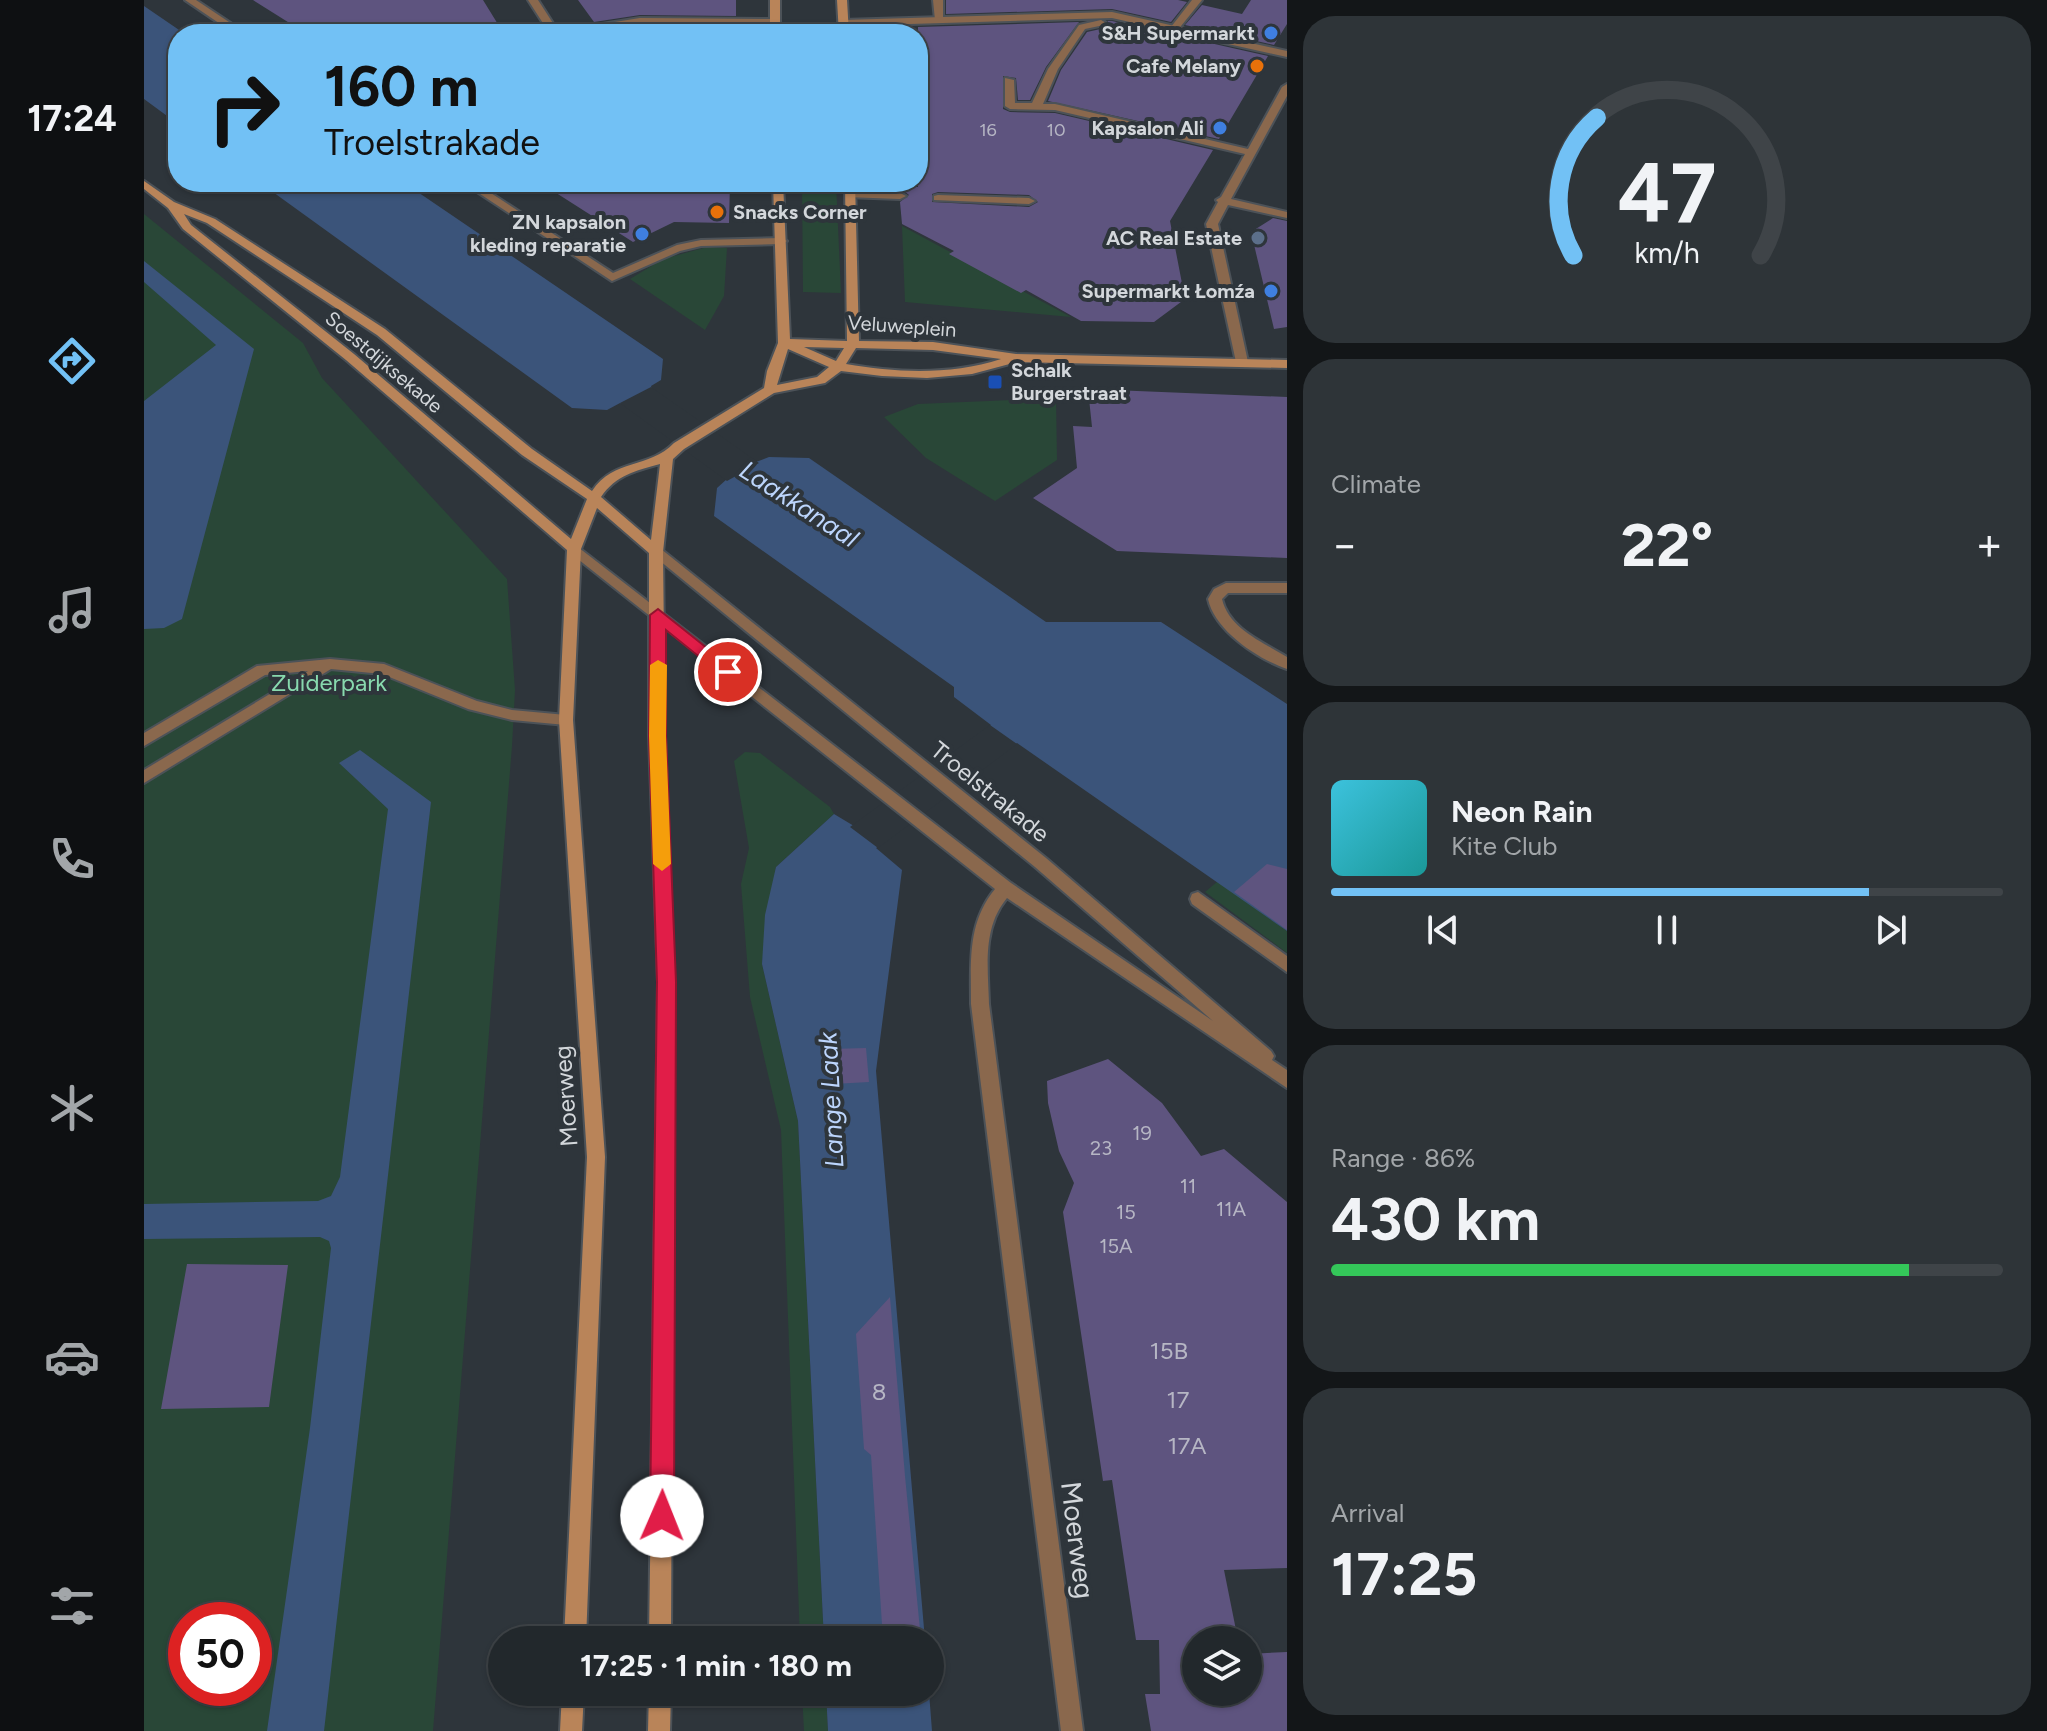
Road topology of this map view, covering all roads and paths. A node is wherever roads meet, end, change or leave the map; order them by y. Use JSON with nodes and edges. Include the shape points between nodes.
{"nodes":[{"id":1,"x":190,"y":0,"type":"edge"},
{"id":2,"x":533,"y":0,"type":"edge"},
{"id":3,"x":775,"y":0,"type":"edge"},
{"id":4,"x":842,"y":0,"type":"edge"},
{"id":5,"x":938,"y":0,"type":"edge"},
{"id":6,"x":1197,"y":0,"type":"edge"},
{"id":7,"x":1099,"y":16,"type":"junction"},
{"id":8,"x":940,"y":20,"type":"junction"},
{"id":9,"x":775,"y":22,"type":"joint"},
{"id":10,"x":227,"y":24,"type":"edge"},
{"id":11,"x":549,"y":24,"type":"edge"},
{"id":12,"x":621,"y":24,"type":"edge"},
{"id":13,"x":843,"y":24,"type":"edge"},
{"id":14,"x":892,"y":24,"type":"edge"},
{"id":15,"x":1174,"y":29,"type":"junction"},
{"id":16,"x":1287,"y":54,"type":"edge"},
{"id":17,"x":1009,"y":80,"type":"dead end"},
{"id":18,"x":1287,"y":87,"type":"edge"},
{"id":19,"x":1036,"y":107,"type":"junction"},
{"id":20,"x":1249,"y":152,"type":"junction"},
{"id":21,"x":144,"y":184,"type":"edge"},
{"id":22,"x":482,"y":192,"type":"edge"},
{"id":23,"x":779,"y":192,"type":"edge"},
{"id":24,"x":850,"y":192,"type":"edge"},
{"id":25,"x":875,"y":192,"type":"edge"},
{"id":26,"x":900,"y":196,"type":"dead end"},
{"id":27,"x":938,"y":198,"type":"dead end"},
{"id":28,"x":1222,"y":200,"type":"junction"},
{"id":29,"x":1029,"y":201,"type":"dead end"},
{"id":30,"x":171,"y":205,"type":"junction"},
{"id":31,"x":1287,"y":215,"type":"edge"},
{"id":32,"x":781,"y":241,"type":"junction"},
{"id":33,"x":784,"y":343,"type":"junction"},
{"id":34,"x":853,"y":343,"type":"junction"},
{"id":35,"x":1016,"y":358,"type":"junction"},
{"id":36,"x":1242,"y":362,"type":"junction"},
{"id":37,"x":1287,"y":364,"type":"edge"},
{"id":38,"x":839,"y":366,"type":"junction"},
{"id":39,"x":770,"y":390,"type":"junction"},
{"id":40,"x":667,"y":458,"type":"junction"},
{"id":41,"x":594,"y":498,"type":"junction"},
{"id":42,"x":574,"y":549,"type":"junction"},
{"id":43,"x":656,"y":552,"type":"junction"},
{"id":44,"x":1287,"y":588,"type":"edge"},
{"id":45,"x":658,"y":615,"type":"junction"},
{"id":46,"x":330,"y":664,"type":"junction"},
{"id":47,"x":1287,"y":664,"type":"edge"},
{"id":48,"x":566,"y":720,"type":"junction"},
{"id":49,"x":144,"y":740,"type":"edge"},
{"id":50,"x":144,"y":777,"type":"edge"},
{"id":51,"x":1005,"y":888,"type":"junction"},
{"id":52,"x":1198,"y":899,"type":"dead end"},
{"id":53,"x":1287,"y":965,"type":"edge"},
{"id":54,"x":1287,"y":1077,"type":"edge"},
{"id":55,"x":576,"y":1626,"type":"edge"},
{"id":56,"x":660,"y":1626,"type":"edge"},
{"id":57,"x":572,"y":1706,"type":"edge"},
{"id":58,"x":660,"y":1706,"type":"edge"},
{"id":59,"x":571,"y":1731,"type":"edge"},
{"id":60,"x":659,"y":1731,"type":"edge"},
{"id":61,"x":1072,"y":1731,"type":"edge"}],
"edges":[{"from":1,"to":10,"type":"street"},
{"from":2,"to":11,"type":"street"},
{"from":3,"to":9,"type":"main road"},
{"from":4,"to":13,"type":"main road"},
{"from":5,"to":8,"type":"street"},
{"from":6,"to":15,"type":"street"},
{"from":7,"to":8,"type":"street"},
{"from":7,"to":15,"type":"street"},
{"from":7,"to":19,"type":"street","via":[[1103,22],[1082,27],[1053,69]]},
{"from":8,"to":14,"type":"street"},
{"from":9,"to":12,"type":"street"},
{"from":15,"to":16,"type":"street"},
{"from":17,"to":19,"type":"street","via":[[1010,106]]},
{"from":18,"to":20,"type":"street"},
{"from":19,"to":20,"type":"street"},
{"from":20,"to":28,"type":"street"},
{"from":21,"to":30,"type":"main road","name":"Soestdijksekade"},
{"from":22,"to":32,"type":"street","via":[[612,278],[677,248]]},
{"from":23,"to":32,"type":"main road"},
{"from":24,"to":34,"type":"main road"},
{"from":25,"to":26,"type":"street"},
{"from":27,"to":29,"type":"street"},
{"from":28,"to":31,"type":"street"},
{"from":28,"to":36,"type":"street","via":[[1212,224]]},
{"from":30,"to":41,"type":"main road","name":"Soestdijksekade","via":[[211,221],[381,332],[527,452]]},
{"from":30,"to":42,"type":"main road","name":"Soestdijksekade","via":[[187,227],[350,357]]},
{"from":32,"to":33,"type":"main road"},
{"from":33,"to":34,"type":"main road","name":"Veluweplein"},
{"from":33,"to":38,"type":"main road","name":"Veluweplein"},
{"from":33,"to":39,"type":"main road"},
{"from":34,"to":35,"type":"main road","name":"Veluweplein","via":[[933,346]]},
{"from":34,"to":38,"type":"main road"},
{"from":35,"to":36,"type":"main road","name":"Veluweplein"},
{"from":35,"to":38,"type":"main road","name":"Veluweplein","via":[[989,368],[903,374]]},
{"from":36,"to":37,"type":"main road","name":"Veluweplein"},
{"from":38,"to":39,"type":"main road","name":"Veluweplein","via":[[821,380]]},
{"from":39,"to":40,"type":"main road","name":"Veluweplein"},
{"from":40,"to":41,"type":"main road","name":"Veluweplein","via":[[621,471],[606,480]]},
{"from":40,"to":43,"type":"main road"},
{"from":41,"to":42,"type":"main road","name":"Veluweplein"},
{"from":41,"to":43,"type":"main road"},
{"from":42,"to":45,"type":"street"},
{"from":42,"to":48,"type":"main road","name":"Moerweg"},
{"from":43,"to":45,"type":"main road"},
{"from":43,"to":54,"type":"street","name":"Troelstrakade","via":[[1203,999]]},
{"from":44,"to":47,"type":"street","via":[[1226,588],[1215,599],[1219,614],[1230,625]]},
{"from":45,"to":51,"type":"street","name":"Troelstrakade"},
{"from":45,"to":56,"type":"main road","via":[[666,982]]},
{"from":46,"to":48,"type":"street","via":[[384,669],[473,705]]},
{"from":46,"to":49,"type":"street","via":[[262,670]]},
{"from":46,"to":50,"type":"street"},
{"from":48,"to":55,"type":"main road","name":"Moerweg","via":[[596,1157]]},
{"from":51,"to":54,"type":"street","name":"Troelstrakade"},
{"from":51,"to":61,"type":"street","name":"Moerweg","via":[[989,904],[981,923],[980,1004]]},
{"from":52,"to":53,"type":"street"},
{"from":57,"to":59,"type":"main road"},
{"from":58,"to":60,"type":"main road"}]}
